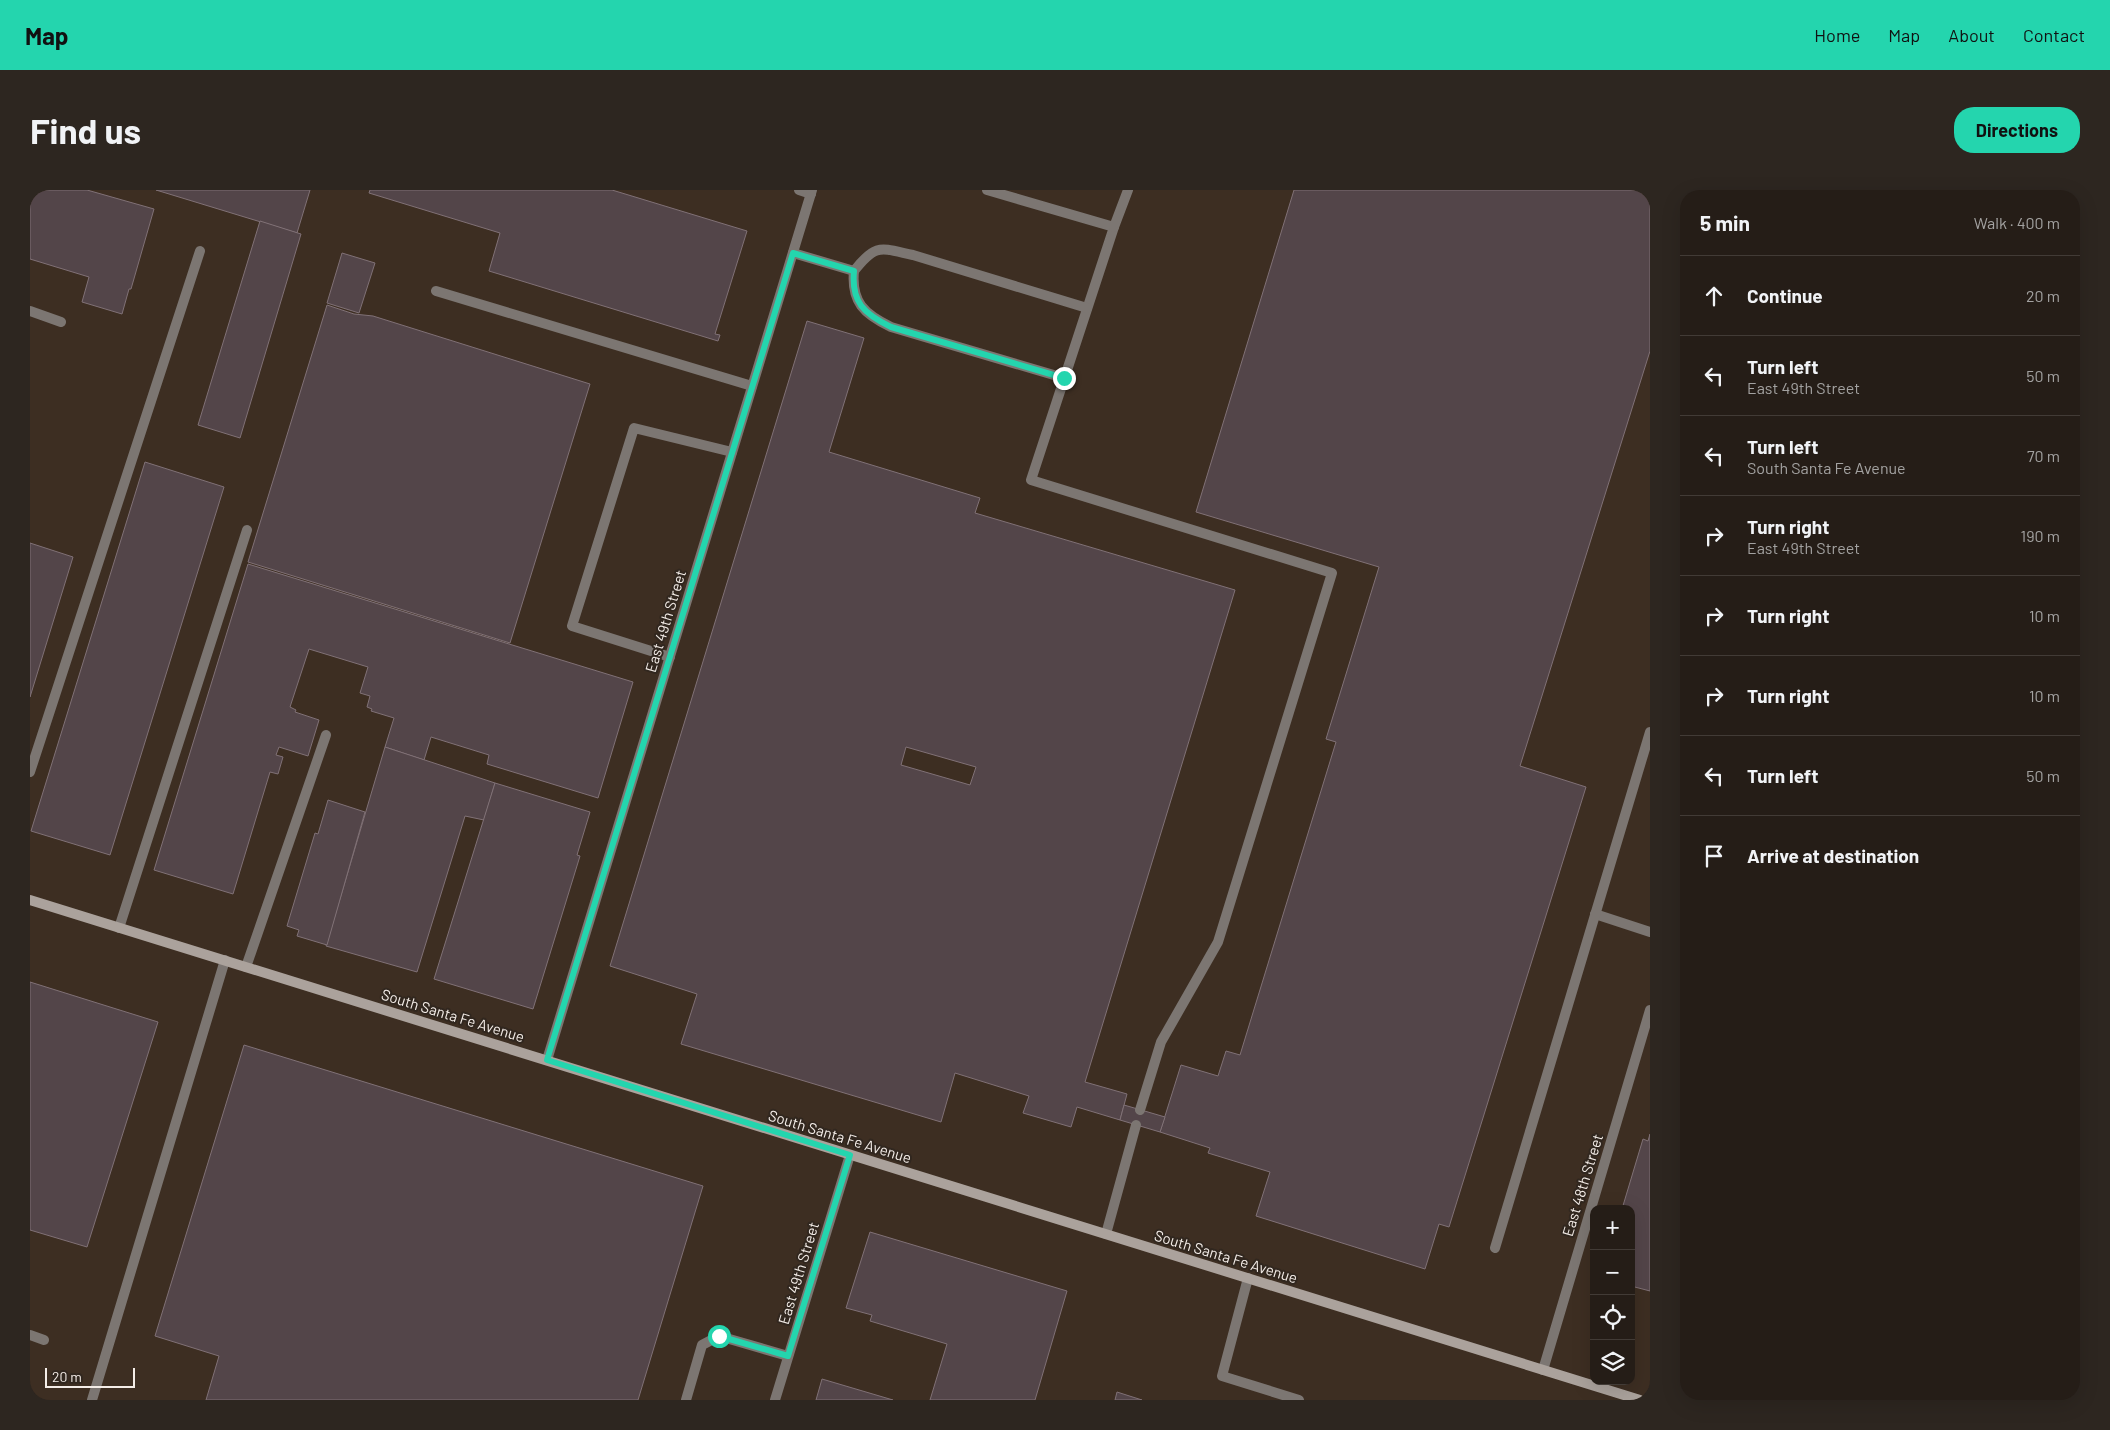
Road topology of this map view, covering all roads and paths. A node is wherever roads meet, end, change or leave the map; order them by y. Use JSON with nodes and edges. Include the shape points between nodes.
{"nodes":[{"id":1,"x":799,"y":190,"type":"edge"},
{"id":2,"x":987,"y":190,"type":"edge"},
{"id":3,"x":1128,"y":190,"type":"edge"},
{"id":4,"x":811,"y":192,"type":"edge"},
{"id":5,"x":1114,"y":227,"type":"junction"},
{"id":6,"x":200,"y":251,"type":"dead end"},
{"id":7,"x":793,"y":253,"type":"junction"},
{"id":8,"x":854,"y":271,"type":"junction"},
{"id":9,"x":436,"y":291,"type":"dead end"},
{"id":10,"x":1088,"y":308,"type":"junction"},
{"id":11,"x":30,"y":311,"type":"edge"},
{"id":12,"x":61,"y":322,"type":"dead end"},
{"id":13,"x":1064,"y":378,"type":"junction"},
{"id":14,"x":752,"y":386,"type":"junction"},
{"id":15,"x":732,"y":452,"type":"junction"},
{"id":16,"x":247,"y":530,"type":"dead end"},
{"id":17,"x":670,"y":657,"type":"junction"},
{"id":18,"x":1650,"y":732,"type":"edge"},
{"id":19,"x":326,"y":735,"type":"dead end"},
{"id":20,"x":30,"y":772,"type":"edge"},
{"id":21,"x":30,"y":900,"type":"edge"},
{"id":22,"x":1595,"y":914,"type":"junction"},
{"id":23,"x":119,"y":928,"type":"junction"},
{"id":24,"x":1650,"y":932,"type":"edge"},
{"id":25,"x":225,"y":960,"type":"junction"},
{"id":26,"x":246,"y":967,"type":"junction"},
{"id":27,"x":1650,"y":1010,"type":"edge"},
{"id":28,"x":547,"y":1060,"type":"junction"},
{"id":29,"x":1140,"y":1110,"type":"dead end"},
{"id":30,"x":1136,"y":1125,"type":"dead end"},
{"id":31,"x":850,"y":1155,"type":"junction"},
{"id":32,"x":1106,"y":1234,"type":"junction"},
{"id":33,"x":1495,"y":1248,"type":"dead end"},
{"id":34,"x":1248,"y":1278,"type":"junction"},
{"id":35,"x":30,"y":1336,"type":"edge"},
{"id":36,"x":44,"y":1340,"type":"dead end"},
{"id":37,"x":788,"y":1356,"type":"junction"},
{"id":38,"x":1542,"y":1370,"type":"junction"},
{"id":39,"x":92,"y":1400,"type":"edge"},
{"id":40,"x":686,"y":1400,"type":"edge"},
{"id":41,"x":775,"y":1400,"type":"edge"},
{"id":42,"x":1299,"y":1400,"type":"edge"},
{"id":43,"x":1638,"y":1400,"type":"edge"}],
"edges":[{"from":1,"to":4,"type":"street"},
{"from":2,"to":5,"type":"street"},
{"from":3,"to":5,"type":"street"},
{"from":4,"to":7,"type":"street","name":"East 49th Street"},
{"from":5,"to":10,"type":"street"},
{"from":6,"to":20,"type":"street"},
{"from":7,"to":8,"type":"street"},
{"from":7,"to":14,"type":"street","name":"East 49th Street"},
{"from":8,"to":10,"type":"street","via":[[868,254],[881,249],[913,255]]},
{"from":8,"to":13,"type":"street","via":[[853,286],[858,303],[872,318],[891,327]]},
{"from":9,"to":14,"type":"street"},
{"from":10,"to":13,"type":"street"},
{"from":11,"to":12,"type":"street"},
{"from":13,"to":29,"type":"street","via":[[1031,480],[1332,573],[1218,942],[1161,1042]]},
{"from":14,"to":15,"type":"street","name":"East 49th Street"},
{"from":15,"to":17,"type":"street","name":"East 49th Street"},
{"from":15,"to":17,"type":"street","via":[[634,428],[572,626]]},
{"from":16,"to":23,"type":"street"},
{"from":17,"to":28,"type":"street","name":"East 49th Street"},
{"from":18,"to":22,"type":"street"},
{"from":19,"to":26,"type":"street"},
{"from":21,"to":23,"type":"main road","name":"South Santa Fe Avenue"},
{"from":22,"to":24,"type":"street"},
{"from":22,"to":33,"type":"street"},
{"from":23,"to":25,"type":"main road","name":"South Santa Fe Avenue"},
{"from":25,"to":26,"type":"main road","name":"South Santa Fe Avenue"},
{"from":25,"to":39,"type":"street"},
{"from":26,"to":28,"type":"main road","name":"South Santa Fe Avenue"},
{"from":27,"to":38,"type":"street","name":"East 48th Street"},
{"from":28,"to":31,"type":"main road","name":"South Santa Fe Avenue"},
{"from":30,"to":32,"type":"street"},
{"from":31,"to":32,"type":"main road","name":"South Santa Fe Avenue"},
{"from":31,"to":37,"type":"street","name":"East 49th Street"},
{"from":32,"to":34,"type":"main road","name":"South Santa Fe Avenue"},
{"from":34,"to":38,"type":"main road","name":"South Santa Fe Avenue"},
{"from":34,"to":42,"type":"street","via":[[1222,1376]]},
{"from":35,"to":36,"type":"street"},
{"from":37,"to":40,"type":"street","via":[[719,1336],[702,1345]]},
{"from":37,"to":41,"type":"street","name":"East 49th Street"},
{"from":38,"to":43,"type":"main road","name":"South Santa Fe Avenue"}]}
